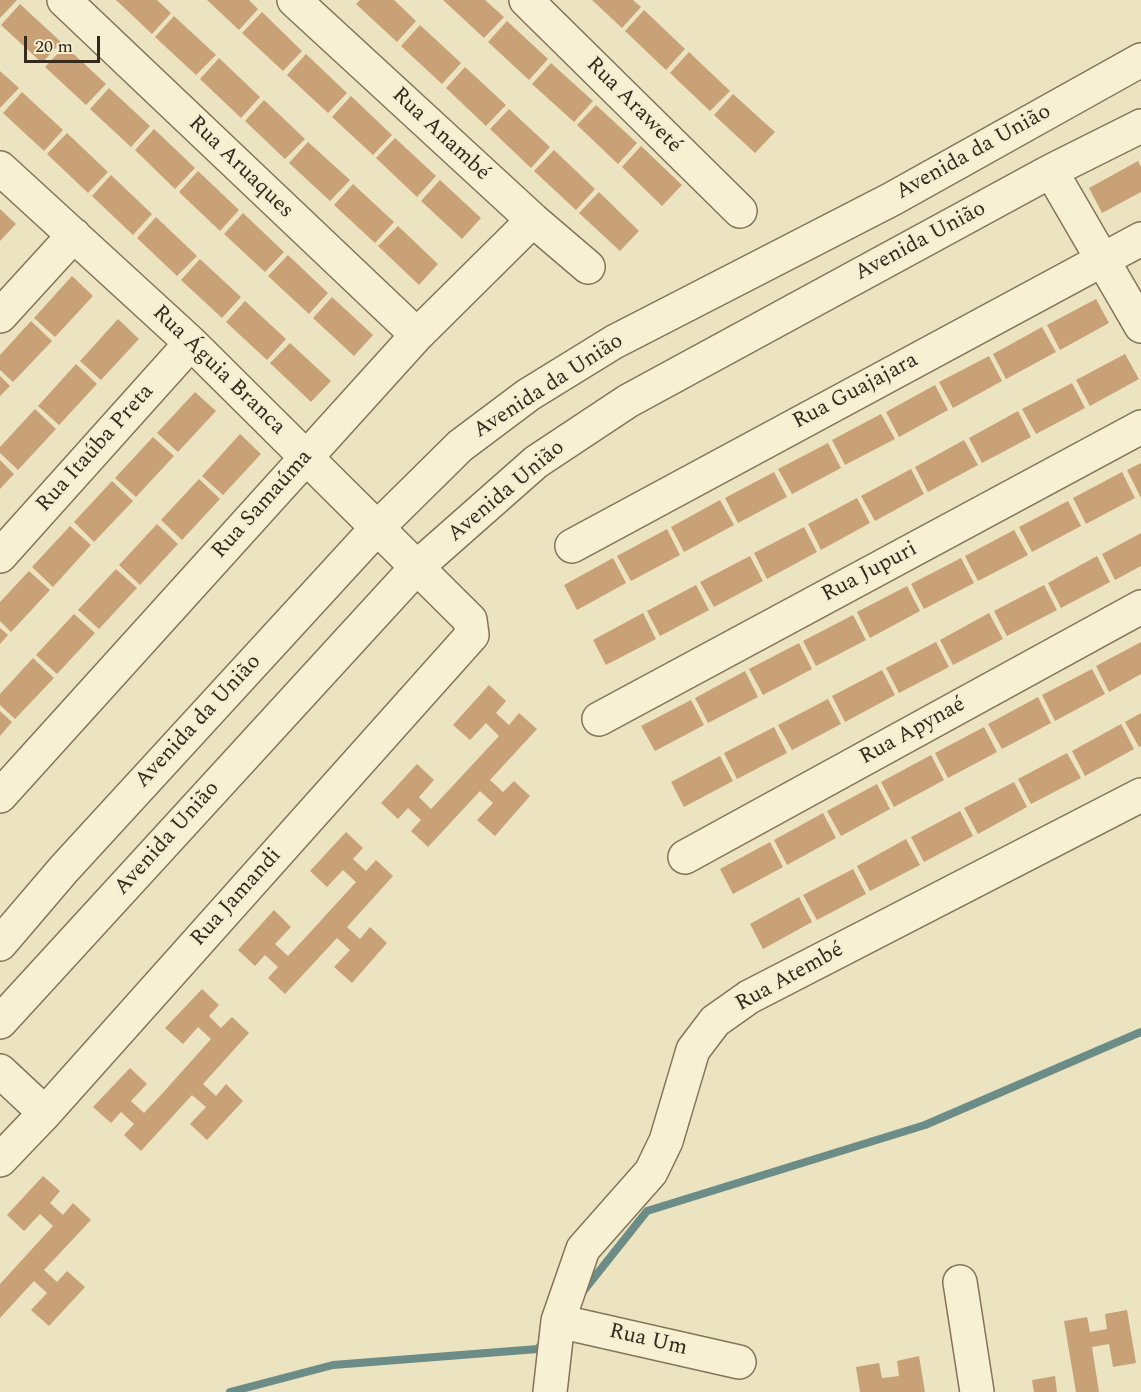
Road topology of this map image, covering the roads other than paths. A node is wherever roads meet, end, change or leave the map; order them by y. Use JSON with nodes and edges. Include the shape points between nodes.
{"nodes":[{"id":1,"x":64,"y":0,"type":"edge"},
{"id":2,"x":294,"y":0,"type":"edge"},
{"id":3,"x":526,"y":0,"type":"edge"},
{"id":4,"x":1141,"y":60,"type":"edge"},
{"id":5,"x":1141,"y":126,"type":"edge"},
{"id":6,"x":0,"y":168,"type":"edge"},
{"id":7,"x":1051,"y":171,"type":"junction"},
{"id":8,"x":740,"y":211,"type":"dead end"},
{"id":9,"x":533,"y":220,"type":"junction"},
{"id":10,"x":74,"y":235,"type":"junction"},
{"id":11,"x":1141,"y":239,"type":"edge"},
{"id":12,"x":1104,"y":260,"type":"junction"},
{"id":13,"x":588,"y":267,"type":"dead end"},
{"id":14,"x":0,"y":316,"type":"edge"},
{"id":15,"x":1141,"y":327,"type":"edge"},
{"id":16,"x":417,"y":335,"type":"junction"},
{"id":17,"x":191,"y":343,"type":"junction"},
{"id":18,"x":1141,"y":427,"type":"edge"},
{"id":19,"x":306,"y":457,"type":"junction"},
{"id":20,"x":377,"y":528,"type":"junction"},
{"id":21,"x":572,"y":546,"type":"dead end"},
{"id":22,"x":0,"y":556,"type":"edge"},
{"id":23,"x":417,"y":567,"type":"junction"},
{"id":24,"x":1141,"y":607,"type":"edge"},
{"id":25,"x":472,"y":635,"type":"joint"},
{"id":26,"x":599,"y":719,"type":"dead end"},
{"id":27,"x":1141,"y":795,"type":"edge"},
{"id":28,"x":0,"y":796,"type":"edge"},
{"id":29,"x":685,"y":857,"type":"dead end"},
{"id":30,"x":0,"y":944,"type":"edge"},
{"id":31,"x":0,"y":1022,"type":"edge"},
{"id":32,"x":0,"y":1071,"type":"edge"},
{"id":33,"x":45,"y":1113,"type":"junction"},
{"id":34,"x":0,"y":1160,"type":"edge"},
{"id":35,"x":960,"y":1282,"type":"dead end"},
{"id":36,"x":558,"y":1321,"type":"junction"},
{"id":37,"x":739,"y":1362,"type":"dead end"},
{"id":38,"x":550,"y":1392,"type":"edge"},
{"id":39,"x":977,"y":1392,"type":"edge"}],
"edges":[{"from":1,"to":16,"type":"street","name":"Rua Aruaques"},
{"from":2,"to":9,"type":"street","name":"Rua Anambé"},
{"from":3,"to":8,"type":"street","name":"Rua Araweté"},
{"from":4,"to":20,"type":"street","name":"Avenida da União","via":[[892,199],[614,342],[528,395],[460,446]]},
{"from":5,"to":7,"type":"street","name":"Avenida União"},
{"from":6,"to":10,"type":"street","name":"Rua Águia Branca"},
{"from":7,"to":12,"type":"street"},
{"from":7,"to":23,"type":"street","name":"Avenida União","via":[[628,401],[536,462]]},
{"from":9,"to":13,"type":"street","name":"Rua Anambé"},
{"from":9,"to":16,"type":"street","name":"Rua Samaúma"},
{"from":10,"to":14,"type":"street"},
{"from":10,"to":17,"type":"street","name":"Rua Águia Branca"},
{"from":11,"to":12,"type":"street","name":"Rua Guajajara"},
{"from":12,"to":15,"type":"street"},
{"from":12,"to":21,"type":"street","name":"Rua Guajajara"},
{"from":16,"to":19,"type":"street","name":"Rua Samaúma"},
{"from":17,"to":19,"type":"street","name":"Rua Águia Branca"},
{"from":17,"to":22,"type":"street","name":"Rua Itaúba Preta"},
{"from":18,"to":26,"type":"street","name":"Rua Jupuri"},
{"from":19,"to":20,"type":"street","name":"Rua Águia Branca"},
{"from":19,"to":28,"type":"street","name":"Rua Samaúma"},
{"from":20,"to":23,"type":"street","name":"Rua Águia Branca"},
{"from":20,"to":30,"type":"street","name":"Avenida da União"},
{"from":23,"to":25,"type":"street","name":"Rua Águia Branca","via":[[470,620]]},
{"from":23,"to":31,"type":"street","name":"Avenida União"},
{"from":24,"to":29,"type":"street","name":"Rua Apynaé"},
{"from":25,"to":33,"type":"street","name":"Rua Jamandi"},
{"from":27,"to":36,"type":"street","name":"Rua Atembé","via":[[749,997],[715,1021],[693,1050],[666,1141],[651,1172],[583,1249]]},
{"from":32,"to":33,"type":"street"},
{"from":33,"to":34,"type":"street","name":"Rua Jamandi"},
{"from":35,"to":39,"type":"street"},
{"from":36,"to":37,"type":"street","name":"Rua Um"},
{"from":36,"to":38,"type":"street","name":"Rua Atembé"}]}
